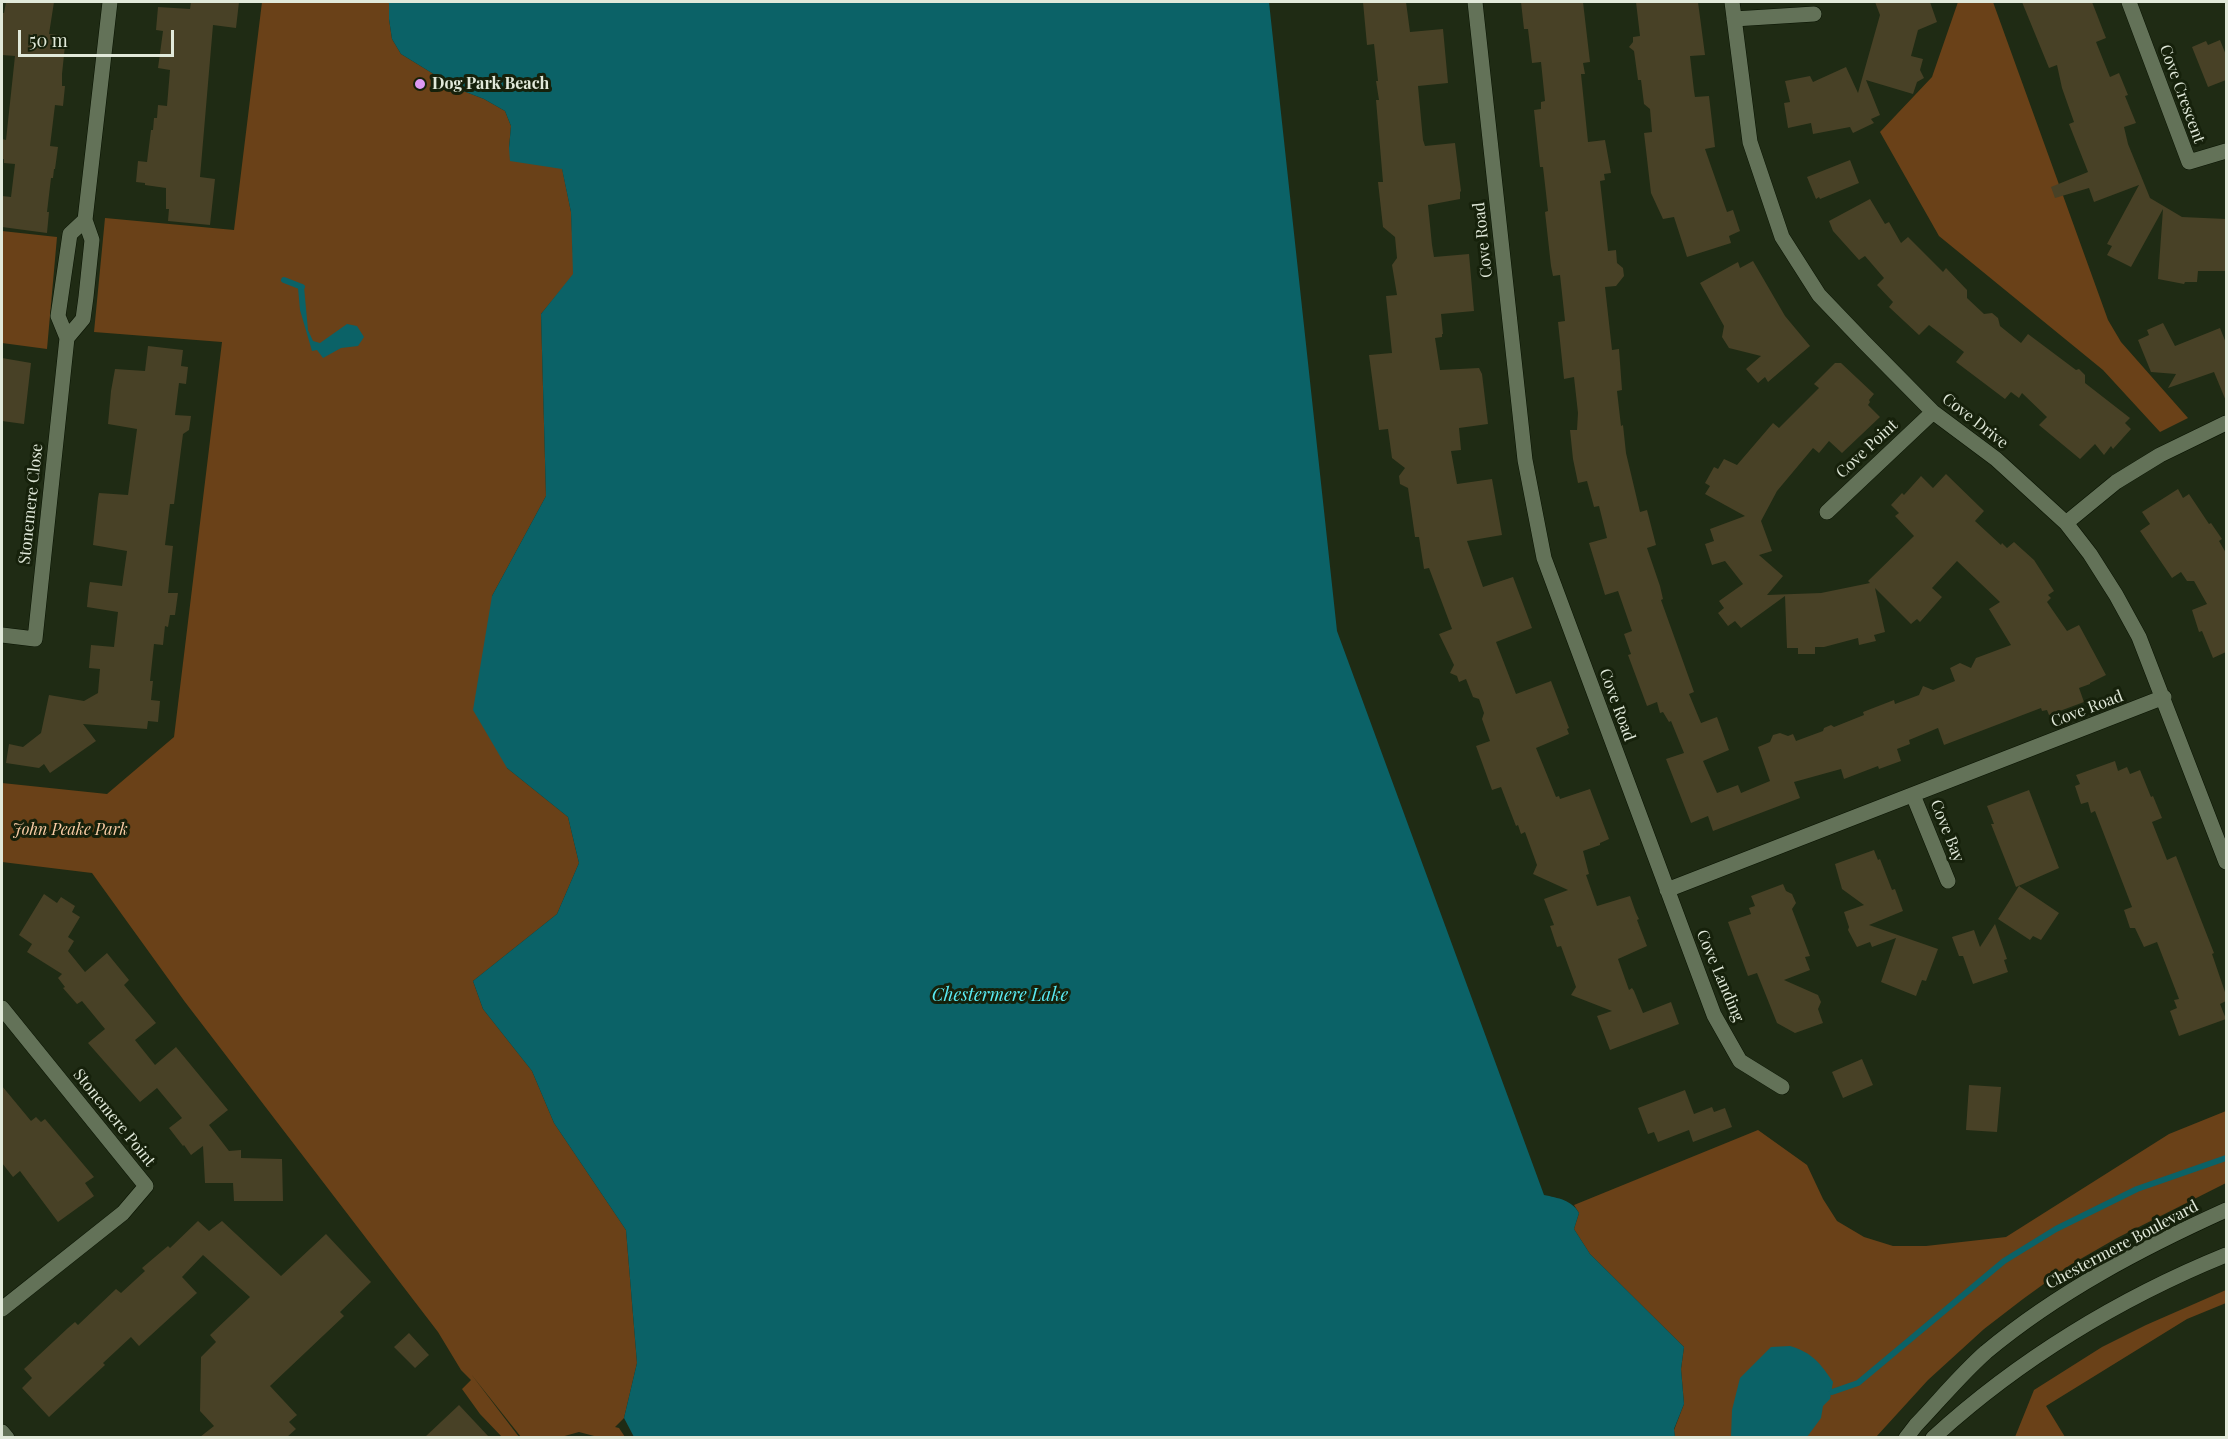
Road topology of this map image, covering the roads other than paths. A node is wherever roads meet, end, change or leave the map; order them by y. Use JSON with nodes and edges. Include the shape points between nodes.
{"nodes":[{"id":1,"x":110,"y":2,"type":"edge"},
{"id":2,"x":1475,"y":2,"type":"edge"},
{"id":3,"x":1732,"y":2,"type":"edge"},
{"id":4,"x":2129,"y":2,"type":"edge"},
{"id":5,"x":1814,"y":14,"type":"dead end"},
{"id":6,"x":1734,"y":19,"type":"junction"},
{"id":7,"x":2226,"y":151,"type":"edge"},
{"id":8,"x":85,"y":220,"type":"junction"},
{"id":9,"x":67,"y":338,"type":"junction"},
{"id":10,"x":1932,"y":412,"type":"junction"},
{"id":11,"x":2226,"y":423,"type":"edge"},
{"id":12,"x":1827,"y":512,"type":"dead end"},
{"id":13,"x":2066,"y":523,"type":"junction"},
{"id":14,"x":2,"y":635,"type":"edge"},
{"id":15,"x":2164,"y":698,"type":"junction"},
{"id":16,"x":1913,"y":795,"type":"junction"},
{"id":17,"x":2226,"y":862,"type":"edge"},
{"id":18,"x":1948,"y":881,"type":"dead end"},
{"id":19,"x":1667,"y":890,"type":"junction"},
{"id":20,"x":2,"y":1008,"type":"edge"},
{"id":21,"x":1782,"y":1087,"type":"dead end"},
{"id":22,"x":2226,"y":1210,"type":"edge"},
{"id":23,"x":2226,"y":1255,"type":"edge"},
{"id":24,"x":2,"y":1309,"type":"edge"},
{"id":25,"x":2,"y":1432,"type":"edge"},
{"id":26,"x":7,"y":1437,"type":"edge"},
{"id":27,"x":1906,"y":1437,"type":"edge"},
{"id":28,"x":1933,"y":1437,"type":"edge"}],
"edges":[{"from":1,"to":8,"type":"street","name":"Stonemere Close"},
{"from":2,"to":19,"type":"street","name":"Cove Road","via":[[1525,460],[1537,531]]},
{"from":3,"to":6,"type":"street","name":"Cove Drive"},
{"from":4,"to":7,"type":"street","name":"Cove Crescent","via":[[2189,162]]},
{"from":5,"to":6,"type":"street"},
{"from":6,"to":10,"type":"street","name":"Cove Drive","via":[[1750,142],[1782,237],[1819,295]]},
{"from":8,"to":9,"type":"street","name":"Stonemere Close","via":[[92,240],[86,297],[82,319]]},
{"from":8,"to":9,"type":"street","name":"Stonemere Close","via":[[70,234],[58,316]]},
{"from":9,"to":14,"type":"street","name":"Stonemere Close","via":[[35,639]]},
{"from":10,"to":12,"type":"street","name":"Cove Point"},
{"from":10,"to":13,"type":"street","name":"Cove Drive","via":[[1996,459]]},
{"from":11,"to":13,"type":"street","via":[[2160,455],[2116,483]]},
{"from":13,"to":15,"type":"street","name":"Cove Drive","via":[[2116,595],[2139,637]]},
{"from":15,"to":16,"type":"street","name":"Cove Road"},
{"from":15,"to":17,"type":"street","name":"Cove Drive"},
{"from":16,"to":18,"type":"street","name":"Cove Bay"},
{"from":16,"to":19,"type":"street","name":"Cove Road"},
{"from":19,"to":21,"type":"street","name":"Cove Landing","via":[[1714,1015],[1740,1060]]},
{"from":20,"to":24,"type":"street","name":"Stonemere Point","via":[[146,1186],[123,1213]]},
{"from":22,"to":27,"type":"street","name":"Chestermere Boulevard","via":[[2100,1274],[2020,1325],[1984,1354]]},
{"from":23,"to":28,"type":"street","via":[[2125,1302],[2042,1352]]},
{"from":25,"to":26,"type":"street"}]}
